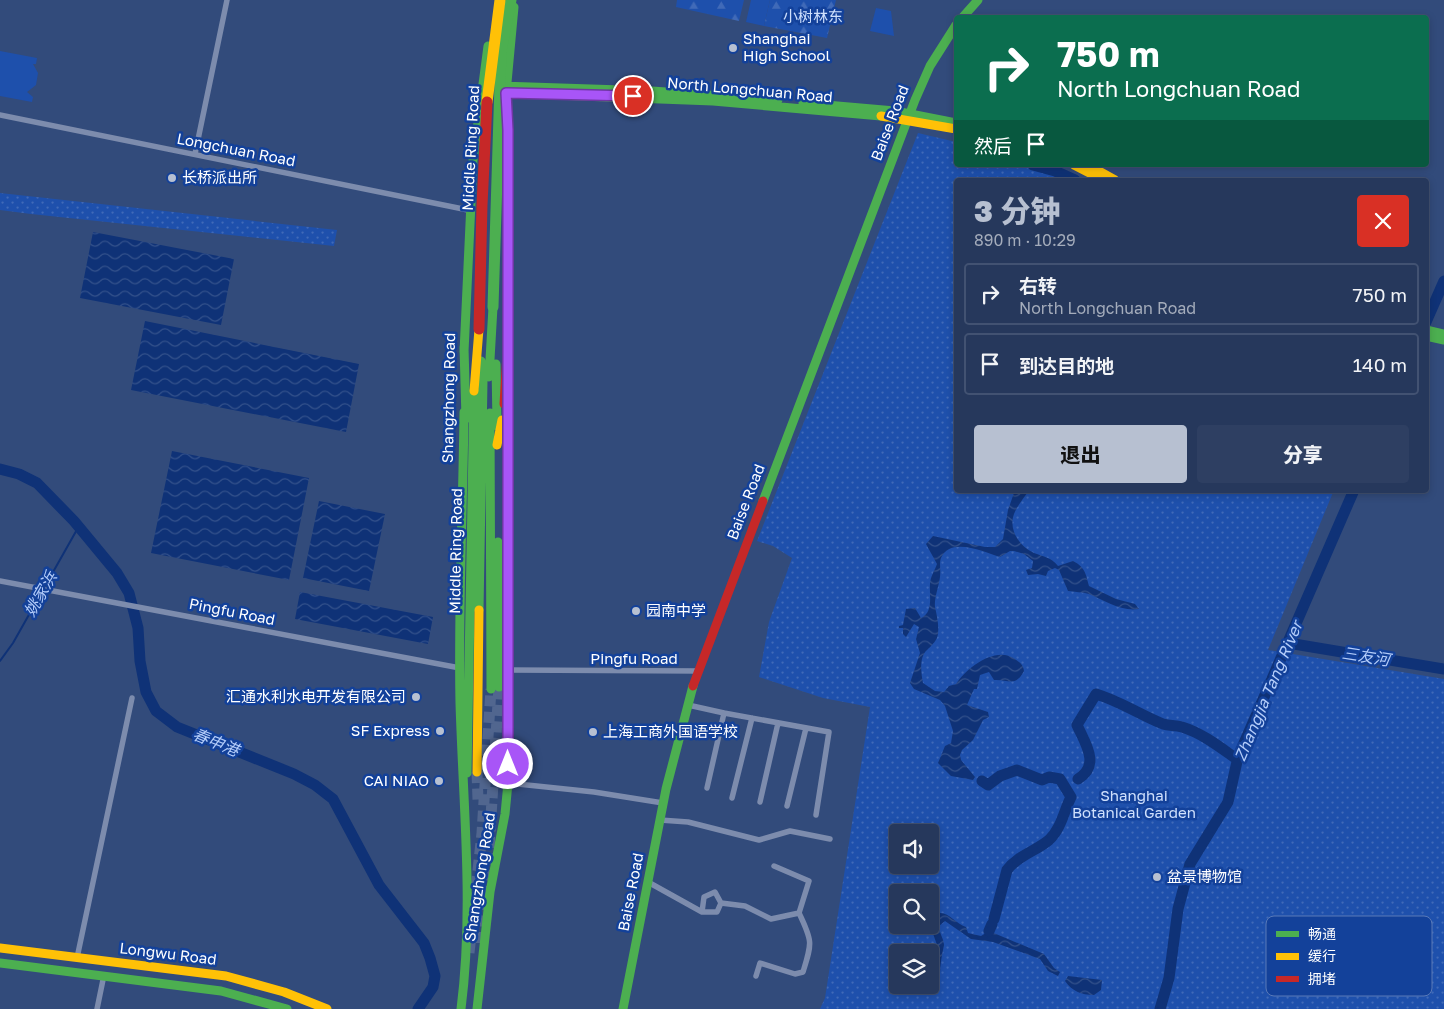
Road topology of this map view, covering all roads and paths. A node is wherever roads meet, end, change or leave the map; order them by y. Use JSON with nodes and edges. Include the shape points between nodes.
{"nodes":[{"id":1,"x":227,"y":0,"type":"edge"},
{"id":2,"x":499,"y":0,"type":"edge"},
{"id":3,"x":511,"y":0,"type":"edge"},
{"id":4,"x":515,"y":0,"type":"edge"},
{"id":5,"x":978,"y":0,"type":"edge"},
{"id":6,"x":965,"y":15,"type":"edge"},
{"id":7,"x":954,"y":27,"type":"edge"},
{"id":8,"x":480,"y":88,"type":"junction"},
{"id":9,"x":506,"y":90,"type":"junction"},
{"id":10,"x":0,"y":115,"type":"edge"},
{"id":11,"x":909,"y":116,"type":"junction"},
{"id":12,"x":954,"y":123,"type":"edge"},
{"id":13,"x":954,"y":128,"type":"edge"},
{"id":14,"x":195,"y":154,"type":"junction"},
{"id":15,"x":1078,"y":167,"type":"edge"},
{"id":16,"x":1092,"y":167,"type":"edge"},
{"id":17,"x":1099,"y":178,"type":"edge"},
{"id":18,"x":1112,"y":178,"type":"edge"},
{"id":19,"x":468,"y":210,"type":"junction"},
{"id":20,"x":1429,"y":333,"type":"edge"},
{"id":21,"x":1429,"y":333,"type":"edge"},
{"id":22,"x":1444,"y":334,"type":"edge"},
{"id":23,"x":508,"y":337,"type":"junction"},
{"id":24,"x":1444,"y":340,"type":"edge"},
{"id":25,"x":464,"y":347,"type":"junction"},
{"id":26,"x":486,"y":419,"type":"junction"},
{"id":27,"x":497,"y":445,"type":"junction"},
{"id":28,"x":0,"y":580,"type":"edge"},
{"id":29,"x":471,"y":586,"type":"junction"},
{"id":30,"x":460,"y":668,"type":"junction"},
{"id":31,"x":509,"y":670,"type":"junction"},
{"id":32,"x":699,"y":671,"type":"junction"},
{"id":33,"x":132,"y":698,"type":"dead end"},
{"id":34,"x":688,"y":705,"type":"junction"},
{"id":35,"x":724,"y":713,"type":"junction"},
{"id":36,"x":752,"y":718,"type":"junction"},
{"id":37,"x":778,"y":723,"type":"junction"},
{"id":38,"x":806,"y":728,"type":"junction"},
{"id":39,"x":508,"y":783,"type":"junction"},
{"id":40,"x":706,"y":788,"type":"dead end"},
{"id":41,"x":732,"y":798,"type":"dead end"},
{"id":42,"x":760,"y":802,"type":"dead end"},
{"id":43,"x":663,"y":803,"type":"junction"},
{"id":44,"x":788,"y":806,"type":"dead end"},
{"id":45,"x":816,"y":815,"type":"dead end"},
{"id":46,"x":660,"y":820,"type":"junction"},
{"id":47,"x":830,"y":838,"type":"dead end"},
{"id":48,"x":774,"y":866,"type":"dead end"},
{"id":49,"x":648,"y":882,"type":"junction"},
{"id":50,"x":722,"y":902,"type":"junction"},
{"id":51,"x":702,"y":912,"type":"junction"},
{"id":52,"x":799,"y":914,"type":"junction"},
{"id":53,"x":0,"y":948,"type":"edge"},
{"id":54,"x":77,"y":958,"type":"junction"},
{"id":55,"x":0,"y":963,"type":"edge"},
{"id":56,"x":104,"y":975,"type":"junction"},
{"id":57,"x":756,"y":976,"type":"dead end"},
{"id":58,"x":97,"y":1009,"type":"edge"},
{"id":59,"x":287,"y":1009,"type":"edge"},
{"id":60,"x":327,"y":1009,"type":"edge"},
{"id":61,"x":462,"y":1009,"type":"edge"},
{"id":62,"x":477,"y":1009,"type":"edge"},
{"id":63,"x":623,"y":1009,"type":"edge"}],
"edges":[{"from":1,"to":14,"type":"street"},
{"from":2,"to":8,"type":"main road","name":"Shangzhong Road"},
{"from":2,"to":26,"type":"main road","name":"Middle Ring Road","bridge":true,"via":[[492,49],[481,230],[479,329]]},
{"from":3,"to":26,"type":"main road","name":"Middle Ring Road","bridge":true,"via":[[502,51]]},
{"from":4,"to":9,"type":"main road","name":"Shangzhong Road"},
{"from":5,"to":6,"type":"main road"},
{"from":7,"to":11,"type":"main road","name":"Baise Road","via":[[930,66]]},
{"from":8,"to":9,"type":"main road","name":"North Longchuan Road"},
{"from":8,"to":19,"type":"main road","name":"Shangzhong Road"},
{"from":9,"to":11,"type":"main road","name":"North Longchuan Road","via":[[714,95]]},
{"from":9,"to":23,"type":"main road","name":"Shangzhong Road"},
{"from":10,"to":14,"type":"street","name":"Longchuan Road"},
{"from":11,"to":12,"type":"main road","name":"North Longchuan Road"},
{"from":11,"to":13,"type":"main road","name":"North Longchuan Road"},
{"from":11,"to":32,"type":"main road","name":"Baise Road"},
{"from":14,"to":19,"type":"street","name":"Longchuan Road"},
{"from":15,"to":17,"type":"main road"},
{"from":16,"to":18,"type":"main road"},
{"from":19,"to":25,"type":"main road","name":"Shangzhong Road"},
{"from":20,"to":22,"type":"main road"},
{"from":21,"to":24,"type":"main road"},
{"from":23,"to":27,"type":"main road","via":[[503,414]]},
{"from":23,"to":31,"type":"main road","name":"Shangzhong Road"},
{"from":25,"to":29,"type":"main road"},
{"from":25,"to":30,"type":"main road","name":"Shangzhong Road"},
{"from":26,"to":27,"type":"main road","name":"Middle Ring Road"},
{"from":26,"to":27,"type":"main road","name":"Middle Ring Road","via":[[495,688]]},
{"from":26,"to":29,"type":"main road","name":"Middle Ring Road"},
{"from":26,"to":29,"type":"main road","name":"Middle Ring Road","via":[[472,773]]},
{"from":28,"to":30,"type":"street","name":"Pingfu Road"},
{"from":30,"to":61,"type":"main road","name":"Shangzhong Road","via":[[467,887],[466,978]]},
{"from":31,"to":32,"type":"street","name":"Pingfu Road"},
{"from":31,"to":39,"type":"main road","name":"Shangzhong Road"},
{"from":32,"to":34,"type":"main road","name":"Baise Road"},
{"from":33,"to":54,"type":"street"},
{"from":34,"to":35,"type":"street"},
{"from":34,"to":43,"type":"main road","name":"Baise Road"},
{"from":35,"to":36,"type":"street"},
{"from":35,"to":40,"type":"street"},
{"from":36,"to":37,"type":"street"},
{"from":36,"to":41,"type":"street"},
{"from":37,"to":38,"type":"street"},
{"from":37,"to":42,"type":"street"},
{"from":38,"to":44,"type":"street"},
{"from":38,"to":45,"type":"street","via":[[829,732]]},
{"from":39,"to":43,"type":"street"},
{"from":39,"to":62,"type":"main road","name":"Shangzhong Road","via":[[490,892]]},
{"from":43,"to":46,"type":"main road","name":"Baise Road"},
{"from":46,"to":47,"type":"street","via":[[688,822],[759,840],[790,831]]},
{"from":46,"to":49,"type":"main road","name":"Baise Road"},
{"from":48,"to":52,"type":"street","via":[[810,881]]},
{"from":49,"to":51,"type":"street"},
{"from":49,"to":63,"type":"main road","name":"Baise Road"},
{"from":50,"to":51,"type":"street","via":[[717,912]]},
{"from":50,"to":51,"type":"street","via":[[715,892],[704,897]]},
{"from":50,"to":52,"type":"street","via":[[745,906],[771,919]]},
{"from":52,"to":57,"type":"street","via":[[812,943],[803,972],[796,974],[760,964]]},
{"from":53,"to":54,"type":"main road","name":"Longwu Road"},
{"from":54,"to":60,"type":"main road","name":"Longwu Road","via":[[226,976],[284,992]]},
{"from":55,"to":56,"type":"main road","name":"Longwu Road"},
{"from":56,"to":58,"type":"street"},
{"from":56,"to":59,"type":"main road","name":"Longwu Road","via":[[221,991]]}]}
